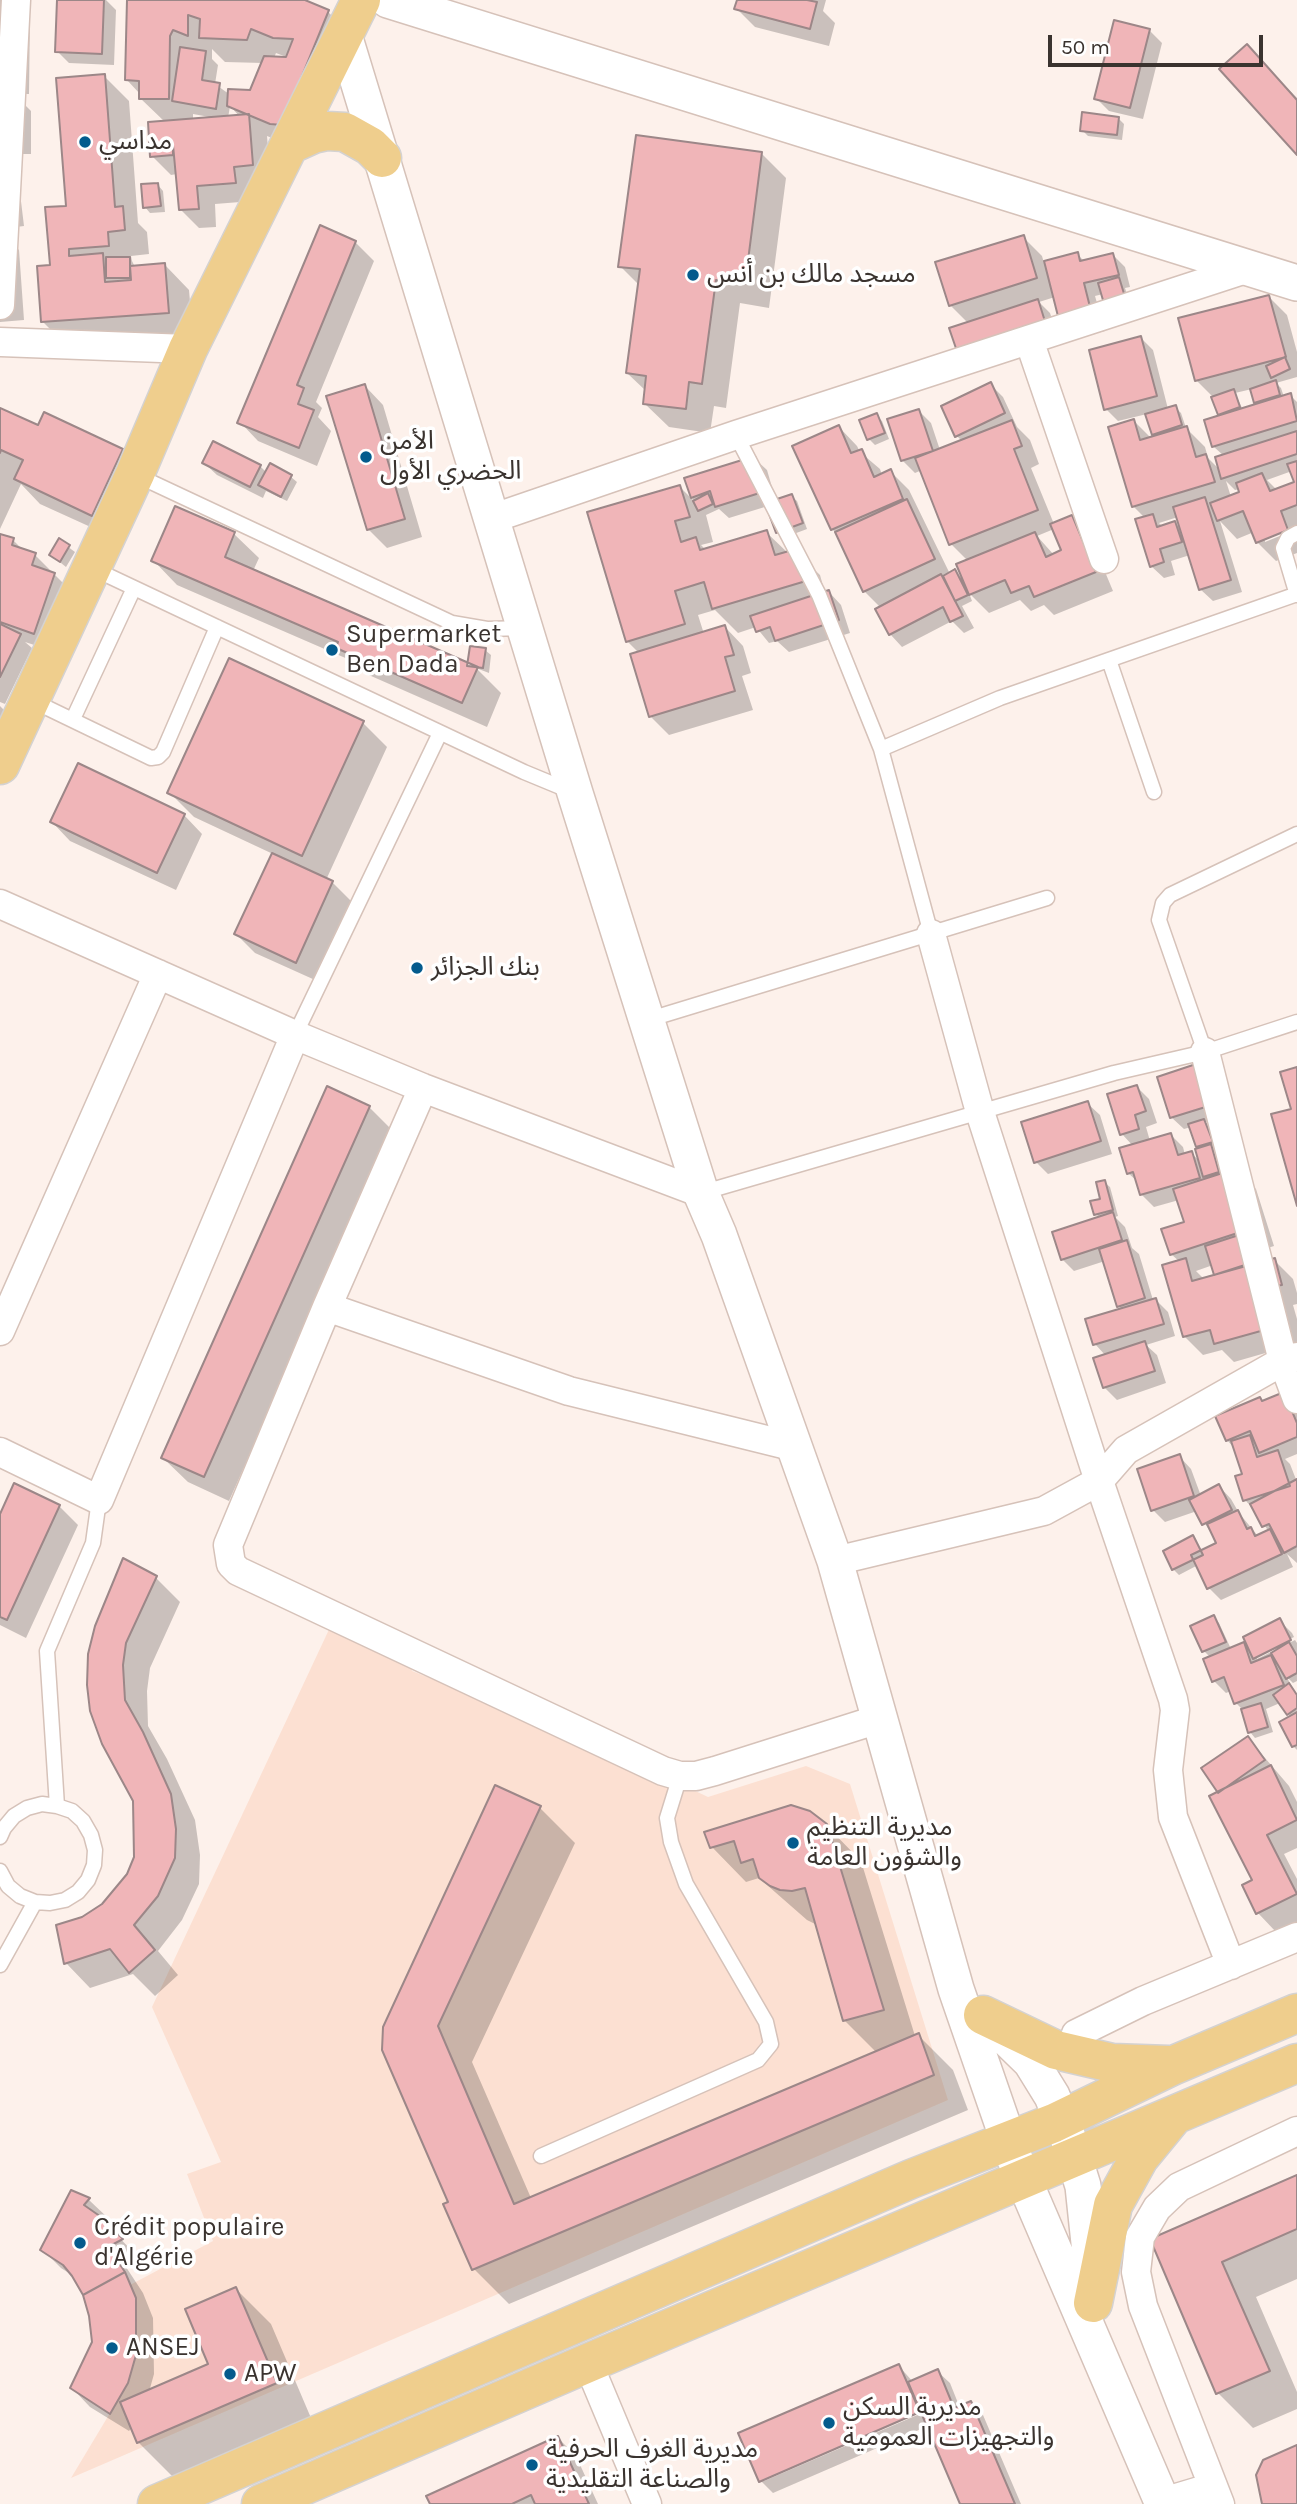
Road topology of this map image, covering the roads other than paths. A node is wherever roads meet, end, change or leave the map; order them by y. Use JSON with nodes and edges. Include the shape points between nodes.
{"nodes":[{"id":1,"x":16,"y":0,"type":"edge"},
{"id":2,"x":361,"y":0,"type":"edge"},
{"id":3,"x":388,"y":0,"type":"edge"},
{"id":4,"x":344,"y":35,"type":"junction"},
{"id":5,"x":291,"y":144,"type":"junction"},
{"id":6,"x":382,"y":158,"type":"junction"},
{"id":7,"x":1249,"y":268,"type":"junction"},
{"id":8,"x":1297,"y":283,"type":"edge"},
{"id":9,"x":0,"y":305,"type":"edge"},
{"id":10,"x":1029,"y":340,"type":"junction"},
{"id":11,"x":0,"y":342,"type":"edge"},
{"id":12,"x":188,"y":349,"type":"junction"},
{"id":13,"x":736,"y":435,"type":"junction"},
{"id":14,"x":135,"y":474,"type":"junction"},
{"id":15,"x":491,"y":519,"type":"junction"},
{"id":16,"x":1297,"y":533,"type":"edge"},
{"id":17,"x":1104,"y":559,"type":"dead end"},
{"id":18,"x":92,"y":568,"type":"junction"},
{"id":19,"x":134,"y":588,"type":"junction"},
{"id":20,"x":1297,"y":594,"type":"edge"},
{"id":21,"x":217,"y":627,"type":"junction"},
{"id":22,"x":525,"y":628,"type":"junction"},
{"id":23,"x":1109,"y":660,"type":"junction"},
{"id":24,"x":31,"y":701,"type":"junction"},
{"id":25,"x":73,"y":719,"type":"junction"},
{"id":26,"x":440,"y":733,"type":"junction"},
{"id":27,"x":881,"y":749,"type":"junction"},
{"id":28,"x":0,"y":765,"type":"edge"},
{"id":29,"x":1154,"y":792,"type":"dead end"},
{"id":30,"x":575,"y":793,"type":"junction"},
{"id":31,"x":1297,"y":834,"type":"edge"},
{"id":32,"x":1047,"y":898,"type":"dead end"},
{"id":33,"x":0,"y":904,"type":"edge"},
{"id":34,"x":931,"y":934,"type":"junction"},
{"id":35,"x":158,"y":974,"type":"junction"},
{"id":36,"x":647,"y":1020,"type":"junction"},
{"id":37,"x":1297,"y":1022,"type":"edge"},
{"id":38,"x":295,"y":1035,"type":"junction"},
{"id":39,"x":1205,"y":1052,"type":"junction"},
{"id":40,"x":423,"y":1088,"type":"junction"},
{"id":41,"x":980,"y":1112,"type":"junction"},
{"id":42,"x":701,"y":1193,"type":"junction"},
{"id":43,"x":327,"y":1307,"type":"junction"},
{"id":44,"x":0,"y":1331,"type":"edge"},
{"id":45,"x":1290,"y":1359,"type":"edge"},
{"id":46,"x":1297,"y":1399,"type":"edge"},
{"id":47,"x":795,"y":1447,"type":"junction"},
{"id":48,"x":0,"y":1452,"type":"edge"},
{"id":49,"x":1099,"y":1481,"type":"junction"},
{"id":50,"x":99,"y":1500,"type":"junction"},
{"id":51,"x":835,"y":1561,"type":"junction"},
{"id":52,"x":879,"y":1719,"type":"junction"},
{"id":53,"x":680,"y":1776,"type":"junction"},
{"id":54,"x":57,"y":1806,"type":"junction"},
{"id":55,"x":0,"y":1837,"type":"edge"},
{"id":56,"x":0,"y":1871,"type":"edge"},
{"id":57,"x":35,"y":1902,"type":"junction"},
{"id":58,"x":1297,"y":1937,"type":"edge"},
{"id":59,"x":0,"y":1965,"type":"edge"},
{"id":60,"x":1231,"y":1965,"type":"junction"},
{"id":61,"x":956,"y":1989,"type":"junction"},
{"id":62,"x":1297,"y":2013,"type":"edge"},
{"id":63,"x":983,"y":2015,"type":"junction"},
{"id":64,"x":1069,"y":2053,"type":"junction"},
{"id":65,"x":1297,"y":2063,"type":"edge"},
{"id":66,"x":1174,"y":2065,"type":"junction"},
{"id":67,"x":1176,"y":2114,"type":"junction"},
{"id":68,"x":1061,"y":2119,"type":"junction"},
{"id":69,"x":1297,"y":2131,"type":"edge"},
{"id":70,"x":1008,"y":2140,"type":"junction"},
{"id":71,"x":541,"y":2156,"type":"dead end"},
{"id":72,"x":1075,"y":2157,"type":"junction"},
{"id":73,"x":1024,"y":2179,"type":"junction"},
{"id":74,"x":1092,"y":2322,"type":"junction"},
{"id":75,"x":588,"y":2363,"type":"junction"},
{"id":76,"x":417,"y":2392,"type":"junction"},
{"id":77,"x":433,"y":2431,"type":"junction"},
{"id":78,"x":1217,"y":2496,"type":"edge"},
{"id":79,"x":1163,"y":2503,"type":"edge"},
{"id":80,"x":157,"y":2504,"type":"edge"},
{"id":81,"x":261,"y":2504,"type":"edge"},
{"id":82,"x":647,"y":2504,"type":"edge"}],
"edges":[{"from":1,"to":9,"type":"street"},
{"from":2,"to":4,"type":"main road"},
{"from":3,"to":7,"type":"street"},
{"from":4,"to":5,"type":"main road"},
{"from":4,"to":6,"type":"street"},
{"from":5,"to":6,"type":"main road","via":[[313,134],[345,132]]},
{"from":5,"to":12,"type":"main road"},
{"from":6,"to":15,"type":"street"},
{"from":7,"to":8,"type":"street"},
{"from":7,"to":10,"type":"street"},
{"from":10,"to":13,"type":"street"},
{"from":10,"to":17,"type":"street"},
{"from":11,"to":12,"type":"street"},
{"from":12,"to":14,"type":"main road"},
{"from":13,"to":15,"type":"street"},
{"from":13,"to":27,"type":"lane","via":[[819,595]]},
{"from":14,"to":18,"type":"main road"},
{"from":14,"to":22,"type":"lane","via":[[452,623]]},
{"from":15,"to":22,"type":"street"},
{"from":16,"to":20,"type":"lane","via":[[1287,538],[1283,548]]},
{"from":18,"to":19,"type":"lane"},
{"from":18,"to":24,"type":"main road"},
{"from":19,"to":21,"type":"lane"},
{"from":19,"to":25,"type":"lane"},
{"from":20,"to":23,"type":"lane"},
{"from":21,"to":25,"type":"lane","via":[[158,757],[151,758]]},
{"from":21,"to":26,"type":"lane"},
{"from":22,"to":30,"type":"street"},
{"from":23,"to":27,"type":"lane","via":[[1000,698]]},
{"from":23,"to":29,"type":"lane"},
{"from":24,"to":25,"type":"lane"},
{"from":24,"to":28,"type":"main road"},
{"from":26,"to":30,"type":"lane"},
{"from":26,"to":38,"type":"lane"},
{"from":27,"to":34,"type":"lane"},
{"from":30,"to":36,"type":"street"},
{"from":31,"to":39,"type":"lane","via":[[1170,895],[1163,903],[1159,920]]},
{"from":32,"to":34,"type":"lane"},
{"from":33,"to":35,"type":"street"},
{"from":34,"to":36,"type":"lane"},
{"from":34,"to":41,"type":"street"},
{"from":35,"to":38,"type":"street"},
{"from":35,"to":44,"type":"street"},
{"from":36,"to":42,"type":"street"},
{"from":37,"to":39,"type":"lane"},
{"from":38,"to":40,"type":"street"},
{"from":38,"to":50,"type":"street"},
{"from":39,"to":41,"type":"lane"},
{"from":39,"to":45,"type":"street"},
{"from":40,"to":42,"type":"street"},
{"from":40,"to":43,"type":"street"},
{"from":41,"to":42,"type":"lane"},
{"from":41,"to":49,"type":"street"},
{"from":42,"to":47,"type":"street"},
{"from":43,"to":47,"type":"street","via":[[569,1391]]},
{"from":43,"to":53,"type":"street","via":[[228,1545],[231,1564],[250,1577]]},
{"from":45,"to":46,"type":"street"},
{"from":45,"to":49,"type":"street","via":[[1126,1450]]},
{"from":47,"to":51,"type":"street"},
{"from":48,"to":50,"type":"street"},
{"from":49,"to":51,"type":"street","via":[[1044,1511]]},
{"from":49,"to":60,"type":"street","via":[[1175,1710],[1168,1770],[1173,1817]]},
{"from":50,"to":54,"type":"lane","via":[[93,1543],[47,1651]]},
{"from":51,"to":52,"type":"street"},
{"from":52,"to":53,"type":"street","via":[[715,1771]]},
{"from":52,"to":61,"type":"street"},
{"from":53,"to":71,"type":"lane","via":[[667,1818],[671,1842],[686,1884],[766,2022],[771,2044],[758,2060]]},
{"from":54,"to":55,"type":"lane","via":[[27,1808],[14,1816]]},
{"from":54,"to":57,"type":"lane","via":[[83,1821],[93,1842],[94,1866],[83,1886],[65,1900]]},
{"from":56,"to":57,"type":"lane","via":[[8,1886]]},
{"from":57,"to":59,"type":"lane"},
{"from":58,"to":60,"type":"street"},
{"from":60,"to":64,"type":"street","via":[[1076,2034]]},
{"from":61,"to":63,"type":"street"},
{"from":61,"to":70,"type":"street"},
{"from":62,"to":66,"type":"main road"},
{"from":63,"to":64,"type":"main road","via":[[1042,2045]]},
{"from":63,"to":68,"type":"street","via":[[1031,2062]]},
{"from":64,"to":66,"type":"main road","via":[[1112,2063]]},
{"from":65,"to":67,"type":"main road"},
{"from":66,"to":68,"type":"main road"},
{"from":67,"to":72,"type":"main road"},
{"from":67,"to":74,"type":"main road","via":[[1139,2158],[1113,2205]]},
{"from":68,"to":70,"type":"main road"},
{"from":68,"to":72,"type":"street"},
{"from":69,"to":78,"type":"street","via":[[1179,2187],[1157,2208],[1140,2237],[1136,2272],[1143,2306]]},
{"from":70,"to":73,"type":"street"},
{"from":70,"to":76,"type":"main road"},
{"from":72,"to":73,"type":"main road"},
{"from":72,"to":74,"type":"street","via":[[1083,2186],[1093,2277]]},
{"from":73,"to":74,"type":"street"},
{"from":73,"to":75,"type":"main road"},
{"from":74,"to":79,"type":"street"},
{"from":75,"to":77,"type":"main road"},
{"from":75,"to":82,"type":"street"},
{"from":76,"to":77,"type":"main road"},
{"from":76,"to":80,"type":"main road"},
{"from":77,"to":81,"type":"main road"},
{"from":78,"to":79,"type":"street"}]}
